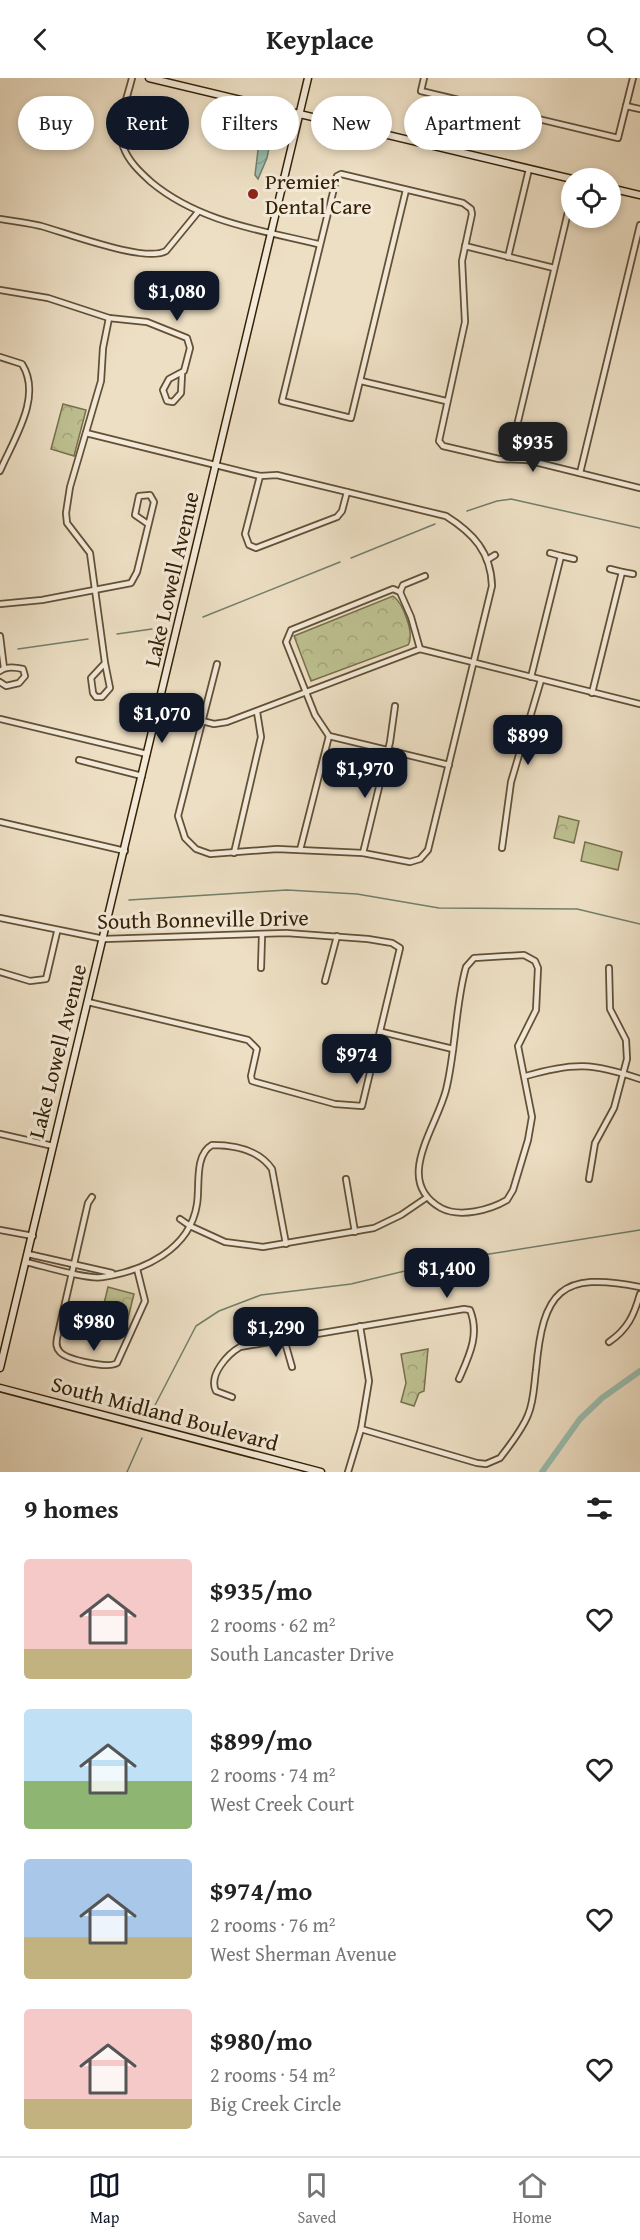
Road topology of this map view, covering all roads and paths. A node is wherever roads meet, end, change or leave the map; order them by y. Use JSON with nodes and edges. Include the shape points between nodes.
{"nodes":[{"id":1,"x":132,"y":78,"type":"edge"},
{"id":2,"x":149,"y":78,"type":"edge"},
{"id":3,"x":308,"y":78,"type":"edge"},
{"id":4,"x":424,"y":78,"type":"edge"},
{"id":5,"x":633,"y":78,"type":"edge"},
{"id":6,"x":626,"y":106,"type":"junction"},
{"id":7,"x":640,"y":109,"type":"edge"},
{"id":8,"x":300,"y":114,"type":"junction"},
{"id":9,"x":530,"y":169,"type":"junction"},
{"id":10,"x":561,"y":176,"type":"edge"},
{"id":11,"x":406,"y":190,"type":"junction"},
{"id":12,"x":621,"y":191,"type":"edge"},
{"id":13,"x":640,"y":195,"type":"edge"},
{"id":14,"x":198,"y":212,"type":"junction"},
{"id":15,"x":0,"y":219,"type":"edge"},
{"id":16,"x":640,"y":225,"type":"edge"},
{"id":17,"x":564,"y":228,"type":"edge"},
{"id":18,"x":272,"y":233,"type":"junction"},
{"id":19,"x":318,"y":244,"type":"junction"},
{"id":20,"x":465,"y":246,"type":"junction"},
{"id":21,"x":508,"y":256,"type":"junction"},
{"id":22,"x":554,"y":268,"type":"junction"},
{"id":23,"x":0,"y":290,"type":"edge"},
{"id":24,"x":109,"y":318,"type":"junction"},
{"id":25,"x":0,"y":357,"type":"edge"},
{"id":26,"x":182,"y":374,"type":"junction"},
{"id":27,"x":361,"y":381,"type":"junction"},
{"id":28,"x":446,"y":401,"type":"junction"},
{"id":29,"x":86,"y":433,"type":"junction"},
{"id":30,"x":508,"y":459,"type":"junction"},
{"id":31,"x":216,"y":465,"type":"junction"},
{"id":32,"x":0,"y":471,"type":"edge"},
{"id":33,"x":580,"y":473,"type":"junction"},
{"id":34,"x":260,"y":476,"type":"junction"},
{"id":35,"x":640,"y":488,"type":"edge"},
{"id":36,"x":347,"y":492,"type":"junction"},
{"id":37,"x":148,"y":525,"type":"junction"},
{"id":38,"x":550,"y":553,"type":"dead end"},
{"id":39,"x":495,"y":555,"type":"dead end"},
{"id":40,"x":561,"y":556,"type":"junction"},
{"id":41,"x":574,"y":559,"type":"dead end"},
{"id":42,"x":487,"y":560,"type":"junction"},
{"id":43,"x":610,"y":569,"type":"dead end"},
{"id":44,"x":622,"y":572,"type":"junction"},
{"id":45,"x":633,"y":574,"type":"dead end"},
{"id":46,"x":425,"y":576,"type":"dead end"},
{"id":47,"x":95,"y":591,"type":"junction"},
{"id":48,"x":400,"y":592,"type":"junction"},
{"id":49,"x":0,"y":604,"type":"edge"},
{"id":50,"x":0,"y":636,"type":"edge"},
{"id":51,"x":420,"y":649,"type":"junction"},
{"id":52,"x":105,"y":663,"type":"junction"},
{"id":53,"x":473,"y":663,"type":"junction"},
{"id":54,"x":217,"y":664,"type":"dead end"},
{"id":55,"x":2,"y":670,"type":"edge"},
{"id":56,"x":531,"y":677,"type":"junction"},
{"id":57,"x":541,"y":680,"type":"junction"},
{"id":58,"x":0,"y":682,"type":"edge"},
{"id":59,"x":306,"y":693,"type":"junction"},
{"id":60,"x":592,"y":693,"type":"junction"},
{"id":61,"x":640,"y":704,"type":"edge"},
{"id":62,"x":395,"y":706,"type":"dead end"},
{"id":63,"x":158,"y":710,"type":"junction"},
{"id":64,"x":257,"y":711,"type":"junction"},
{"id":65,"x":0,"y":719,"type":"edge"},
{"id":66,"x":202,"y":721,"type":"junction"},
{"id":67,"x":329,"y":736,"type":"junction"},
{"id":68,"x":388,"y":750,"type":"junction"},
{"id":69,"x":147,"y":754,"type":"junction"},
{"id":70,"x":79,"y":760,"type":"dead end"},
{"id":71,"x":449,"y":765,"type":"junction"},
{"id":72,"x":142,"y":776,"type":"junction"},
{"id":73,"x":0,"y":822,"type":"edge"},
{"id":74,"x":502,"y":848,"type":"dead end"},
{"id":75,"x":300,"y":850,"type":"junction"},
{"id":76,"x":124,"y":851,"type":"junction"},
{"id":77,"x":234,"y":853,"type":"junction"},
{"id":78,"x":363,"y":853,"type":"junction"},
{"id":79,"x":0,"y":918,"type":"edge"},
{"id":80,"x":57,"y":932,"type":"junction"},
{"id":81,"x":262,"y":934,"type":"junction"},
{"id":82,"x":337,"y":936,"type":"junction"},
{"id":83,"x":104,"y":939,"type":"junction"},
{"id":84,"x":261,"y":968,"type":"dead end"},
{"id":85,"x":609,"y":968,"type":"dead end"},
{"id":86,"x":0,"y":972,"type":"edge"},
{"id":87,"x":325,"y":981,"type":"dead end"},
{"id":88,"x":88,"y":1002,"type":"junction"},
{"id":89,"x":382,"y":1032,"type":"junction"},
{"id":90,"x":453,"y":1049,"type":"junction"},
{"id":91,"x":624,"y":1074,"type":"junction"},
{"id":92,"x":526,"y":1076,"type":"junction"},
{"id":93,"x":640,"y":1079,"type":"edge"},
{"id":94,"x":0,"y":1134,"type":"edge"},
{"id":95,"x":52,"y":1146,"type":"junction"},
{"id":96,"x":346,"y":1179,"type":"dead end"},
{"id":97,"x":589,"y":1179,"type":"dead end"},
{"id":98,"x":92,"y":1197,"type":"dead end"},
{"id":99,"x":426,"y":1198,"type":"junction"},
{"id":100,"x":180,"y":1219,"type":"dead end"},
{"id":101,"x":190,"y":1227,"type":"junction"},
{"id":102,"x":0,"y":1230,"type":"edge"},
{"id":103,"x":355,"y":1232,"type":"junction"},
{"id":104,"x":33,"y":1236,"type":"junction"},
{"id":105,"x":286,"y":1244,"type":"junction"},
{"id":106,"x":27,"y":1258,"type":"junction"},
{"id":107,"x":74,"y":1265,"type":"junction"},
{"id":108,"x":137,"y":1269,"type":"junction"},
{"id":109,"x":72,"y":1272,"type":"junction"},
{"id":110,"x":112,"y":1273,"type":"junction"},
{"id":111,"x":640,"y":1287,"type":"edge"},
{"id":112,"x":640,"y":1294,"type":"edge"},
{"id":113,"x":360,"y":1326,"type":"junction"},
{"id":114,"x":284,"y":1339,"type":"junction"},
{"id":115,"x":609,"y":1342,"type":"dead end"},
{"id":116,"x":292,"y":1367,"type":"dead end"},
{"id":117,"x":0,"y":1368,"type":"edge"},
{"id":118,"x":459,"y":1379,"type":"dead end"},
{"id":119,"x":0,"y":1388,"type":"edge"},
{"id":120,"x":232,"y":1397,"type":"dead end"},
{"id":121,"x":361,"y":1429,"type":"junction"},
{"id":122,"x":321,"y":1472,"type":"edge"},
{"id":123,"x":348,"y":1472,"type":"edge"}],
"edges":[{"from":1,"to":14,"type":"street","via":[[121,130],[130,161],[159,188]]},
{"from":2,"to":8,"type":"main road"},
{"from":3,"to":8,"type":"main road","name":"Lake Lowell Avenue"},
{"from":4,"to":6,"type":"street","via":[[421,91],[618,138]]},
{"from":5,"to":6,"type":"street"},
{"from":6,"to":7,"type":"street"},
{"from":8,"to":9,"type":"main road"},
{"from":8,"to":18,"type":"main road","name":"Lake Lowell Avenue"},
{"from":9,"to":10,"type":"main road"},
{"from":9,"to":21,"type":"street"},
{"from":11,"to":19,"type":"street","via":[[337,176]]},
{"from":11,"to":20,"type":"street","via":[[471,208]]},
{"from":11,"to":27,"type":"street"},
{"from":12,"to":13,"type":"main road"},
{"from":14,"to":15,"type":"street","via":[[166,251],[148,254]]},
{"from":14,"to":18,"type":"street"},
{"from":16,"to":33,"type":"street"},
{"from":17,"to":22,"type":"street"},
{"from":18,"to":19,"type":"street"},
{"from":18,"to":31,"type":"main road","name":"Lake Lowell Avenue"},
{"from":19,"to":27,"type":"street","via":[[282,401],[351,418]]},
{"from":20,"to":21,"type":"street"},
{"from":20,"to":28,"type":"street","via":[[465,322]]},
{"from":21,"to":22,"type":"street"},
{"from":22,"to":30,"type":"street"},
{"from":23,"to":24,"type":"street","via":[[48,298]]},
{"from":24,"to":26,"type":"street","via":[[147,322],[187,338],[190,348]]},
{"from":24,"to":29,"type":"street","via":[[101,381]]},
{"from":25,"to":32,"type":"street","via":[[22,363],[29,390],[20,430]]},
{"from":26,"to":26,"type":"street","via":[[178,398],[167,401],[163,395],[166,382]]},
{"from":27,"to":28,"type":"street"},
{"from":28,"to":30,"type":"street","via":[[439,441],[443,446]]},
{"from":29,"to":31,"type":"street"},
{"from":29,"to":47,"type":"street","via":[[66,513],[67,523],[90,554]]},
{"from":30,"to":33,"type":"street"},
{"from":31,"to":34,"type":"street"},
{"from":31,"to":63,"type":"main road","name":"Lake Lowell Avenue"},
{"from":33,"to":35,"type":"street"},
{"from":34,"to":36,"type":"street","via":[[276,475]]},
{"from":34,"to":36,"type":"street","via":[[246,534],[247,543],[256,548],[337,517]]},
{"from":36,"to":42,"type":"street","via":[[446,516],[469,531]]},
{"from":37,"to":37,"type":"street","via":[[154,502],[145,494],[139,496],[135,515]]},
{"from":37,"to":47,"type":"street","via":[[131,583]]},
{"from":38,"to":40,"type":"street"},
{"from":39,"to":42,"type":"street"},
{"from":40,"to":41,"type":"street"},
{"from":40,"to":56,"type":"street"},
{"from":42,"to":53,"type":"street","via":[[492,586]]},
{"from":43,"to":44,"type":"street"},
{"from":44,"to":45,"type":"street"},
{"from":44,"to":60,"type":"street"},
{"from":46,"to":48,"type":"street","via":[[403,585]]},
{"from":47,"to":49,"type":"street"},
{"from":47,"to":52,"type":"street"},
{"from":48,"to":51,"type":"street"},
{"from":48,"to":59,"type":"street","via":[[393,590],[291,630],[286,642]]},
{"from":50,"to":55,"type":"street"},
{"from":51,"to":53,"type":"street"},
{"from":51,"to":59,"type":"street"},
{"from":52,"to":52,"type":"street","via":[[91,678],[96,697],[102,697],[110,688]]},
{"from":53,"to":56,"type":"street"},
{"from":53,"to":71,"type":"street"},
{"from":54,"to":66,"type":"street"},
{"from":55,"to":58,"type":"street","via":[[23,669],[24,676],[19,683],[6,686]]},
{"from":56,"to":57,"type":"street"},
{"from":57,"to":60,"type":"street"},
{"from":57,"to":74,"type":"street","via":[[511,782]]},
{"from":59,"to":64,"type":"street"},
{"from":59,"to":67,"type":"street","via":[[321,728]]},
{"from":60,"to":61,"type":"street"},
{"from":62,"to":68,"type":"street"},
{"from":63,"to":66,"type":"street"},
{"from":63,"to":69,"type":"main road","name":"Lake Lowell Avenue"},
{"from":64,"to":66,"type":"street","via":[[227,722]]},
{"from":64,"to":77,"type":"street","via":[[261,738]]},
{"from":65,"to":69,"type":"street"},
{"from":66,"to":77,"type":"street","via":[[180,808],[180,828],[196,849],[210,854]]},
{"from":67,"to":68,"type":"street"},
{"from":67,"to":75,"type":"street"},
{"from":68,"to":71,"type":"street"},
{"from":68,"to":78,"type":"street"},
{"from":69,"to":72,"type":"main road","name":"Lake Lowell Avenue"},
{"from":70,"to":72,"type":"street"},
{"from":71,"to":78,"type":"street","via":[[428,850],[420,859],[410,862]]},
{"from":72,"to":76,"type":"main road","name":"Lake Lowell Avenue"},
{"from":73,"to":76,"type":"street"},
{"from":75,"to":77,"type":"street"},
{"from":75,"to":78,"type":"street"},
{"from":76,"to":83,"type":"main road","name":"Lake Lowell Avenue"},
{"from":79,"to":80,"type":"street","name":"South Bonneville Drive"},
{"from":80,"to":83,"type":"street","name":"South Bonneville Drive"},
{"from":80,"to":86,"type":"street","via":[[46,979],[30,981]]},
{"from":81,"to":82,"type":"street","name":"South Bonneville Drive"},
{"from":81,"to":83,"type":"street","name":"South Bonneville Drive"},
{"from":81,"to":84,"type":"street"},
{"from":82,"to":87,"type":"street"},
{"from":82,"to":89,"type":"street","name":"South Bonneville Drive","via":[[399,945]]},
{"from":83,"to":88,"type":"main road","name":"Lake Lowell Avenue"},
{"from":85,"to":91,"type":"street","via":[[610,1009],[626,1040]]},
{"from":88,"to":89,"type":"street","via":[[248,1040],[257,1049],[252,1081],[335,1104],[362,1106]]},
{"from":88,"to":95,"type":"main road","name":"Lake Lowell Avenue"},
{"from":89,"to":90,"type":"street"},
{"from":90,"to":92,"type":"street","via":[[464,974],[470,962],[491,956],[530,957],[538,968],[538,994],[536,1010],[518,1046]]},
{"from":90,"to":99,"type":"street","via":[[446,1089],[418,1165],[420,1190]]},
{"from":91,"to":92,"type":"street","via":[[576,1065]]},
{"from":91,"to":93,"type":"street"},
{"from":91,"to":97,"type":"street","via":[[614,1108],[595,1143]]},
{"from":92,"to":99,"type":"street","via":[[531,1129],[510,1198],[466,1213],[448,1211]]},
{"from":94,"to":95,"type":"street"},
{"from":95,"to":104,"type":"main road","name":"Lake Lowell Avenue"},
{"from":96,"to":103,"type":"street"},
{"from":98,"to":107,"type":"street"},
{"from":99,"to":103,"type":"street","via":[[383,1224]]},
{"from":100,"to":101,"type":"street"},
{"from":101,"to":105,"type":"street","via":[[243,1246]]},
{"from":101,"to":105,"type":"street","via":[[198,1204],[204,1150],[212,1145],[225,1145],[261,1157],[272,1169]]},
{"from":101,"to":108,"type":"street","via":[[170,1250]]},
{"from":102,"to":104,"type":"street"},
{"from":103,"to":105,"type":"street"},
{"from":104,"to":106,"type":"main road","name":"Lake Lowell Avenue"},
{"from":106,"to":107,"type":"street"},
{"from":106,"to":109,"type":"street"},
{"from":106,"to":117,"type":"main road","name":"Lake Lowell Avenue"},
{"from":107,"to":109,"type":"street"},
{"from":107,"to":110,"type":"street"},
{"from":108,"to":109,"type":"street","via":[[144,1294],[143,1308],[121,1358],[107,1367],[67,1357],[56,1345]]},
{"from":108,"to":110,"type":"street"},
{"from":109,"to":110,"type":"street","via":[[102,1277]]},
{"from":111,"to":121,"type":"street","via":[[580,1283],[569,1286],[554,1299],[544,1320],[528,1416],[494,1462],[477,1463]]},
{"from":112,"to":115,"type":"street","via":[[633,1318]]},
{"from":113,"to":114,"type":"street"},
{"from":113,"to":118,"type":"street","via":[[470,1310],[475,1335]]},
{"from":113,"to":121,"type":"street","via":[[369,1381]]},
{"from":114,"to":116,"type":"street"},
{"from":114,"to":120,"type":"street","via":[[240,1347],[229,1353],[214,1386],[219,1393]]},
{"from":119,"to":122,"type":"main road","name":"South Midland Boulevard"},
{"from":121,"to":123,"type":"street"}]}
